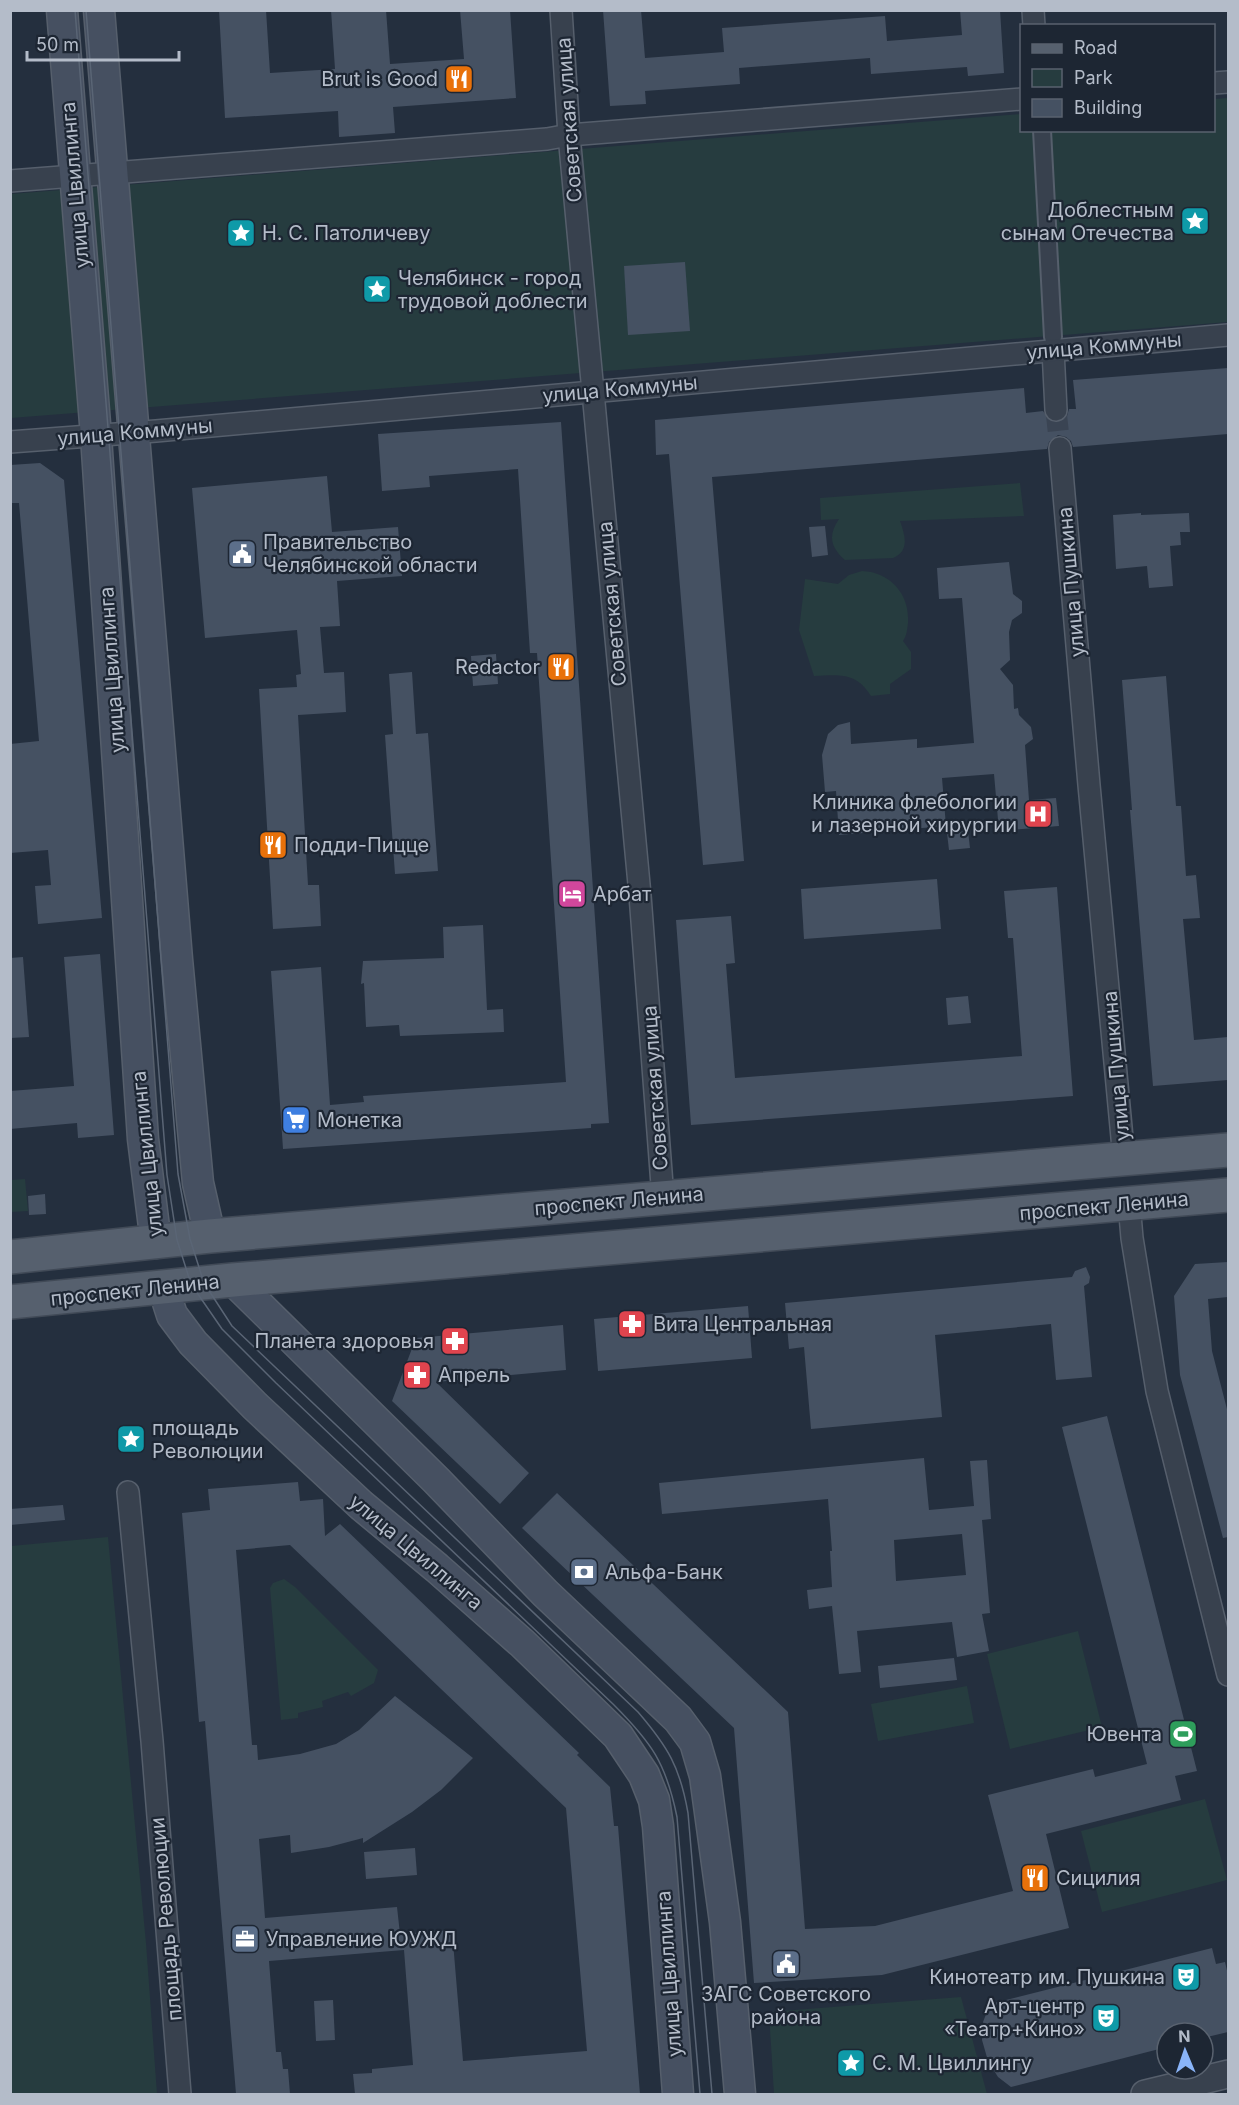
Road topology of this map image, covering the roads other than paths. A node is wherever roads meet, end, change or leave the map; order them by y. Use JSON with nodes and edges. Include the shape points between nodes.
{"nodes":[{"id":1,"x":62,"y":10,"type":"edge"},
{"id":2,"x":99,"y":10,"type":"edge"},
{"id":3,"x":561,"y":10,"type":"edge"},
{"id":4,"x":1020,"y":99,"type":"edge"},
{"id":5,"x":1042,"y":132,"type":"edge"},
{"id":6,"x":569,"y":135,"type":"junction"},
{"id":7,"x":112,"y":172,"type":"junction"},
{"id":8,"x":74,"y":175,"type":"junction"},
{"id":9,"x":10,"y":181,"type":"edge"},
{"id":10,"x":1228,"y":335,"type":"edge"},
{"id":11,"x":1053,"y":344,"type":"junction"},
{"id":12,"x":591,"y":392,"type":"junction"},
{"id":13,"x":1056,"y":410,"type":"tunnel mouth"},
{"id":14,"x":134,"y":433,"type":"junction"},
{"id":15,"x":96,"y":436,"type":"junction"},
{"id":16,"x":10,"y":442,"type":"edge"},
{"id":17,"x":1060,"y":448,"type":"tunnel mouth"},
{"id":18,"x":1228,"y":1150,"type":"edge"},
{"id":19,"x":1124,"y":1159,"type":"junction"},
{"id":20,"x":1228,"y":1195,"type":"edge"},
{"id":21,"x":663,"y":1198,"type":"junction"},
{"id":22,"x":1129,"y":1203,"type":"junction"},
{"id":23,"x":210,"y":1236,"type":"junction"},
{"id":24,"x":156,"y":1243,"type":"junction"},
{"id":25,"x":10,"y":1257,"type":"edge"},
{"id":26,"x":233,"y":1280,"type":"junction"},
{"id":27,"x":163,"y":1287,"type":"junction"},
{"id":28,"x":10,"y":1302,"type":"edge"},
{"id":29,"x":128,"y":1492,"type":"dead end"},
{"id":30,"x":1228,"y":1675,"type":"edge"},
{"id":31,"x":1228,"y":2074,"type":"edge"},
{"id":32,"x":180,"y":2094,"type":"edge"},
{"id":33,"x":678,"y":2094,"type":"edge"},
{"id":34,"x":740,"y":2094,"type":"edge"},
{"id":35,"x":1145,"y":2094,"type":"edge"}],
"edges":[{"from":1,"to":8,"type":"main road","name":"улица Цвиллинга"},
{"from":2,"to":7,"type":"main road","name":"улица Цвиллинга"},
{"from":3,"to":6,"type":"street","name":"Советская улица"},
{"from":4,"to":6,"type":"street"},
{"from":5,"to":11,"type":"street"},
{"from":6,"to":7,"type":"street"},
{"from":6,"to":12,"type":"street","name":"Советская улица"},
{"from":7,"to":8,"type":"street"},
{"from":7,"to":14,"type":"main road","name":"улица Цвиллинга"},
{"from":8,"to":9,"type":"street"},
{"from":8,"to":15,"type":"main road","name":"улица Цвиллинга"},
{"from":10,"to":11,"type":"street","name":"улица Коммуны"},
{"from":11,"to":12,"type":"street","name":"улица Коммуны"},
{"from":11,"to":13,"type":"street"},
{"from":12,"to":14,"type":"street","name":"улица Коммуны"},
{"from":12,"to":21,"type":"street","name":"Советская улица","via":[[640,895]]},
{"from":14,"to":15,"type":"street","name":"улица Коммуны"},
{"from":14,"to":23,"type":"main road","name":"улица Цвиллинга","via":[[198,1183]]},
{"from":15,"to":16,"type":"street","name":"улица Коммуны"},
{"from":15,"to":24,"type":"main road","name":"улица Цвиллинга","via":[[143,1140]]},
{"from":17,"to":19,"type":"street","name":"улица Пушкина"},
{"from":18,"to":19,"type":"main road","name":"проспект Ленина"},
{"from":19,"to":21,"type":"main road","name":"проспект Ленина"},
{"from":19,"to":22,"type":"main road","name":"улица Пушкина"},
{"from":20,"to":22,"type":"main road","name":"проспект Ленина"},
{"from":21,"to":23,"type":"main road","name":"проспект Ленина"},
{"from":22,"to":26,"type":"main road","name":"проспект Ленина"},
{"from":22,"to":30,"type":"street","name":"улица Пушкина","via":[[1157,1391]]},
{"from":23,"to":24,"type":"main road","name":"проспект Ленина"},
{"from":23,"to":26,"type":"main road","name":"улица Цвиллинга"},
{"from":24,"to":25,"type":"main road","name":"проспект Ленина"},
{"from":24,"to":27,"type":"main road","name":"улица Цвиллинга"},
{"from":26,"to":27,"type":"main road","name":"проспект Ленина"},
{"from":26,"to":34,"type":"main road","name":"улица Цвиллинга","via":[[545,1593],[678,1719],[695,1742],[711,1812]]},
{"from":27,"to":28,"type":"main road","name":"проспект Ленина"},
{"from":27,"to":33,"type":"main road","name":"улица Цвиллинга","via":[[172,1315],[193,1343],[255,1406],[361,1505],[522,1643],[607,1724],[636,1760],[650,1787],[658,1826]]},
{"from":29,"to":32,"type":"street","name":"площадь Революции"},
{"from":31,"to":35,"type":"street"}]}
